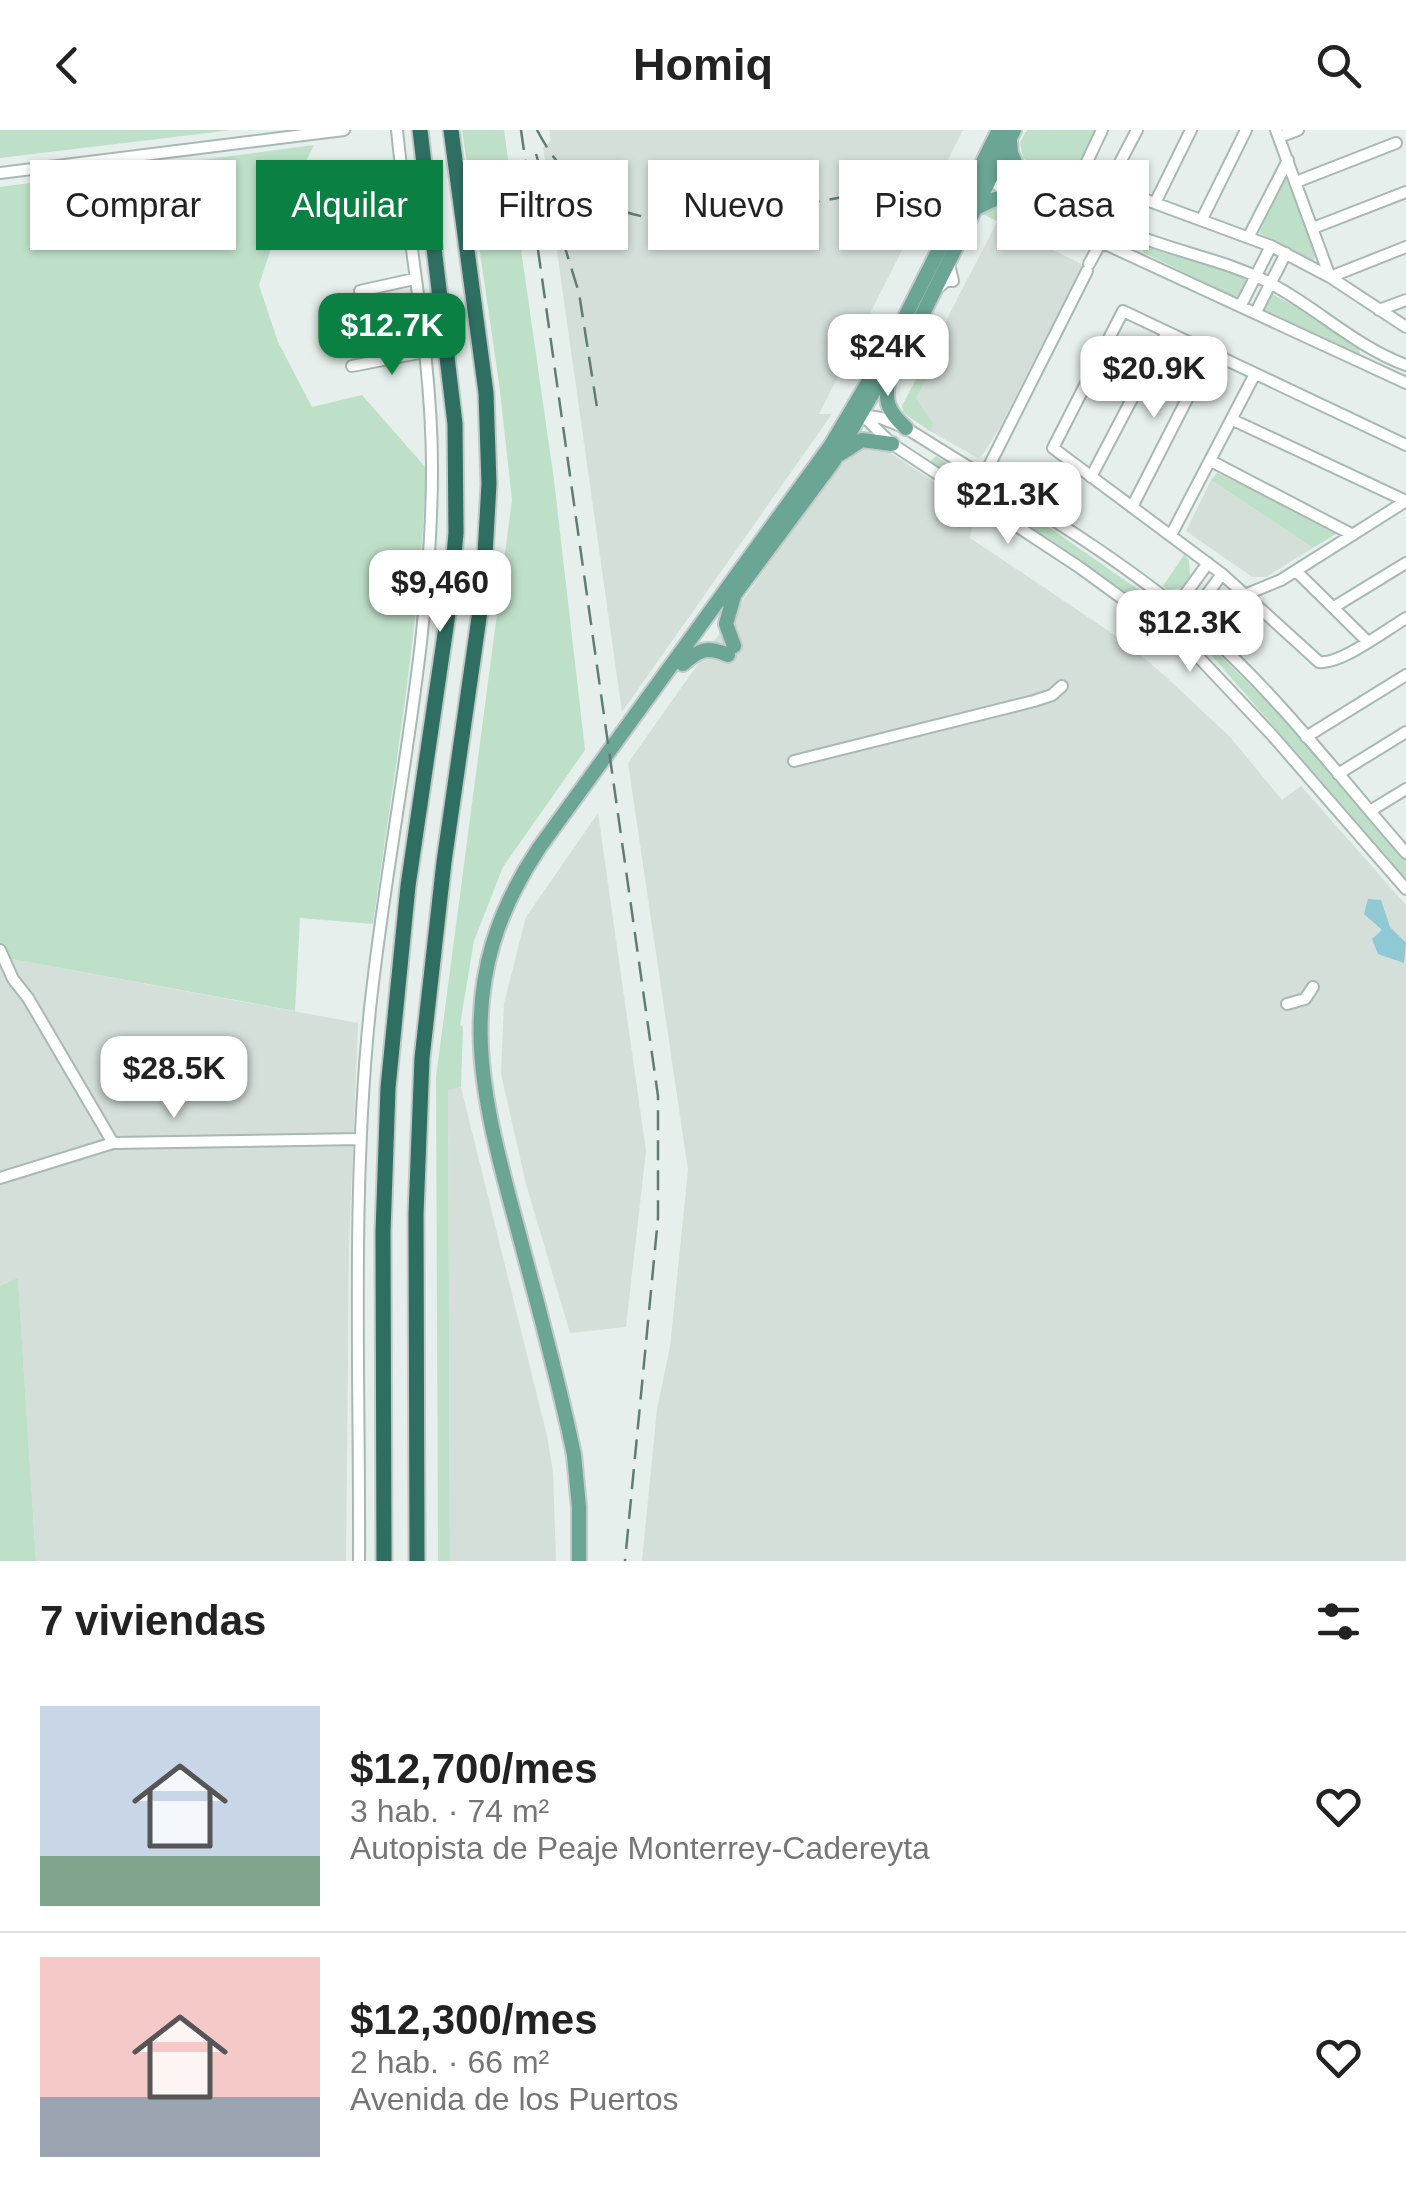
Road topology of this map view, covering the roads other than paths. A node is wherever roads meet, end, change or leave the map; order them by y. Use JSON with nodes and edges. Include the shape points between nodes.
{"nodes":[{"id":1,"x":344,"y":130,"type":"edge"},
{"id":2,"x":397,"y":130,"type":"edge"},
{"id":3,"x":420,"y":130,"type":"edge"},
{"id":4,"x":451,"y":130,"type":"edge"},
{"id":5,"x":1102,"y":130,"type":"edge"},
{"id":6,"x":1137,"y":130,"type":"edge"},
{"id":7,"x":1191,"y":130,"type":"edge"},
{"id":8,"x":1246,"y":130,"type":"edge"},
{"id":9,"x":1298,"y":130,"type":"edge"},
{"id":10,"x":1007,"y":132,"type":"edge"},
{"id":11,"x":1277,"y":134,"type":"edge"},
{"id":12,"x":1396,"y":143,"type":"dead end"},
{"id":13,"x":400,"y":160,"type":"edge"},
{"id":14,"x":1014,"y":160,"type":"edge"},
{"id":15,"x":1088,"y":160,"type":"edge"},
{"id":16,"x":1288,"y":160,"type":"junction"},
{"id":17,"x":992,"y":171,"type":"junction"},
{"id":18,"x":0,"y":172,"type":"edge"},
{"id":19,"x":997,"y":172,"type":"edge"},
{"id":20,"x":997,"y":178,"type":"edge"},
{"id":21,"x":977,"y":182,"type":"edge"},
{"id":22,"x":1296,"y":182,"type":"junction"},
{"id":23,"x":977,"y":184,"type":"edge"},
{"id":24,"x":1406,"y":192,"type":"edge"},
{"id":25,"x":997,"y":199,"type":"edge"},
{"id":26,"x":1154,"y":203,"type":"junction"},
{"id":27,"x":978,"y":207,"type":"junction"},
{"id":28,"x":1202,"y":219,"type":"junction"},
{"id":29,"x":1313,"y":228,"type":"junction"},
{"id":30,"x":1249,"y":236,"type":"junction"},
{"id":31,"x":1149,"y":240,"type":"edge"},
{"id":32,"x":1271,"y":246,"type":"junction"},
{"id":33,"x":1406,"y":247,"type":"edge"},
{"id":34,"x":410,"y":250,"type":"edge"},
{"id":35,"x":941,"y":250,"type":"edge"},
{"id":36,"x":1097,"y":250,"type":"edge"},
{"id":37,"x":1119,"y":250,"type":"edge"},
{"id":38,"x":1135,"y":250,"type":"edge"},
{"id":39,"x":1286,"y":253,"type":"junction"},
{"id":40,"x":1132,"y":256,"type":"junction"},
{"id":41,"x":1256,"y":276,"type":"junction"},
{"id":42,"x":1330,"y":277,"type":"junction"},
{"id":43,"x":414,"y":279,"type":"junction"},
{"id":44,"x":1271,"y":283,"type":"junction"},
{"id":45,"x":360,"y":291,"type":"dead end"},
{"id":46,"x":1406,"y":300,"type":"edge"},
{"id":47,"x":1241,"y":305,"type":"junction"},
{"id":48,"x":927,"y":309,"type":"junction"},
{"id":49,"x":1379,"y":310,"type":"junction"},
{"id":50,"x":1256,"y":312,"type":"junction"},
{"id":51,"x":1406,"y":326,"type":"edge"},
{"id":52,"x":1167,"y":332,"type":"junction"},
{"id":53,"x":901,"y":337,"type":"junction"},
{"id":54,"x":1369,"y":347,"type":"junction"},
{"id":55,"x":424,"y":352,"type":"junction"},
{"id":56,"x":1211,"y":352,"type":"junction"},
{"id":57,"x":1361,"y":364,"type":"junction"},
{"id":58,"x":1406,"y":365,"type":"edge"},
{"id":59,"x":352,"y":366,"type":"dead end"},
{"id":60,"x":1255,"y":374,"type":"junction"},
{"id":61,"x":1406,"y":383,"type":"edge"},
{"id":62,"x":886,"y":388,"type":"junction"},
{"id":63,"x":862,"y":415,"type":"junction"},
{"id":64,"x":1233,"y":420,"type":"junction"},
{"id":65,"x":906,"y":428,"type":"junction"},
{"id":66,"x":892,"y":444,"type":"junction"},
{"id":67,"x":1406,"y":445,"type":"edge"},
{"id":68,"x":833,"y":462,"type":"junction"},
{"id":69,"x":1211,"y":462,"type":"junction"},
{"id":70,"x":1090,"y":477,"type":"junction"},
{"id":71,"x":983,"y":478,"type":"junction"},
{"id":72,"x":798,"y":488,"type":"junction"},
{"id":73,"x":1406,"y":501,"type":"edge"},
{"id":74,"x":1030,"y":507,"type":"junction"},
{"id":75,"x":1132,"y":507,"type":"junction"},
{"id":76,"x":1017,"y":528,"type":"junction"},
{"id":77,"x":1172,"y":535,"type":"junction"},
{"id":78,"x":1353,"y":535,"type":"junction"},
{"id":79,"x":1208,"y":563,"type":"junction"},
{"id":80,"x":1406,"y":563,"type":"edge"},
{"id":81,"x":1296,"y":571,"type":"junction"},
{"id":82,"x":1222,"y":574,"type":"junction"},
{"id":83,"x":1247,"y":594,"type":"junction"},
{"id":84,"x":734,"y":596,"type":"junction"},
{"id":85,"x":1176,"y":607,"type":"junction"},
{"id":86,"x":1334,"y":607,"type":"junction"},
{"id":87,"x":1189,"y":618,"type":"junction"},
{"id":88,"x":1406,"y":618,"type":"edge"},
{"id":89,"x":1162,"y":626,"type":"junction"},
{"id":90,"x":1176,"y":636,"type":"junction"},
{"id":91,"x":1366,"y":641,"type":"junction"},
{"id":92,"x":684,"y":664,"type":"junction"},
{"id":93,"x":1406,"y":675,"type":"edge"},
{"id":94,"x":1062,"y":686,"type":"dead end"},
{"id":95,"x":1406,"y":732,"type":"edge"},
{"id":96,"x":1306,"y":737,"type":"junction"},
{"id":97,"x":794,"y":761,"type":"dead end"},
{"id":98,"x":1338,"y":774,"type":"junction"},
{"id":99,"x":1406,"y":789,"type":"edge"},
{"id":100,"x":1370,"y":811,"type":"junction"},
{"id":101,"x":1404,"y":849,"type":"edge"},
{"id":102,"x":1406,"y":890,"type":"edge"},
{"id":103,"x":0,"y":950,"type":"edge"},
{"id":104,"x":1313,"y":987,"type":"dead end"},
{"id":105,"x":1288,"y":1004,"type":"dead end"},
{"id":106,"x":480,"y":1022,"type":"junction"},
{"id":107,"x":362,"y":1139,"type":"junction"},
{"id":108,"x":113,"y":1143,"type":"junction"},
{"id":109,"x":0,"y":1178,"type":"edge"},
{"id":110,"x":358,"y":1561,"type":"edge"},
{"id":111,"x":384,"y":1561,"type":"edge"},
{"id":112,"x":416,"y":1561,"type":"edge"},
{"id":113,"x":579,"y":1561,"type":"edge"}],
"edges":[{"from":1,"to":18,"type":"street"},
{"from":2,"to":13,"type":"street"},
{"from":3,"to":111,"type":"highway","via":[[455,424],[456,532],[389,1070]]},
{"from":4,"to":112,"type":"highway","via":[[486,393],[490,484],[485,571],[422,1058]]},
{"from":5,"to":15,"type":"street"},
{"from":6,"to":26,"type":"street","via":[[1114,181],[1122,192]]},
{"from":7,"to":26,"type":"street"},
{"from":8,"to":28,"type":"street"},
{"from":9,"to":11,"type":"street"},
{"from":10,"to":14,"type":"main road"},
{"from":10,"to":17,"type":"main road"},
{"from":10,"to":23,"type":"main road"},
{"from":11,"to":16,"type":"street"},
{"from":12,"to":22,"type":"street"},
{"from":16,"to":22,"type":"street"},
{"from":16,"to":30,"type":"street"},
{"from":17,"to":19,"type":"street"},
{"from":17,"to":20,"type":"street"},
{"from":17,"to":21,"type":"main road"},
{"from":17,"to":27,"type":"main road"},
{"from":17,"to":53,"type":"main road"},
{"from":22,"to":29,"type":"street"},
{"from":24,"to":29,"type":"street"},
{"from":25,"to":27,"type":"main road"},
{"from":26,"to":28,"type":"street"},
{"from":27,"to":48,"type":"main road"},
{"from":28,"to":30,"type":"street"},
{"from":29,"to":42,"type":"street"},
{"from":30,"to":32,"type":"street"},
{"from":31,"to":41,"type":"street"},
{"from":32,"to":39,"type":"street"},
{"from":32,"to":41,"type":"street"},
{"from":33,"to":42,"type":"street"},
{"from":34,"to":43,"type":"street"},
{"from":35,"to":53,"type":"main road"},
{"from":36,"to":71,"type":"street"},
{"from":37,"to":40,"type":"street"},
{"from":38,"to":40,"type":"street"},
{"from":39,"to":42,"type":"street"},
{"from":39,"to":44,"type":"street"},
{"from":40,"to":47,"type":"street"},
{"from":41,"to":44,"type":"street"},
{"from":41,"to":47,"type":"street"},
{"from":42,"to":49,"type":"street"},
{"from":43,"to":45,"type":"street"},
{"from":43,"to":55,"type":"street"},
{"from":44,"to":50,"type":"street"},
{"from":44,"to":54,"type":"street"},
{"from":46,"to":49,"type":"street"},
{"from":47,"to":50,"type":"street"},
{"from":48,"to":53,"type":"main road"},
{"from":48,"to":62,"type":"main road"},
{"from":49,"to":51,"type":"street"},
{"from":50,"to":57,"type":"street"},
{"from":52,"to":56,"type":"street"},
{"from":52,"to":70,"type":"street"},
{"from":52,"to":70,"type":"street","via":[[1123,311],[1053,448]]},
{"from":53,"to":62,"type":"main road"},
{"from":53,"to":63,"type":"main road"},
{"from":53,"to":72,"type":"main road"},
{"from":54,"to":57,"type":"street"},
{"from":54,"to":58,"type":"street"},
{"from":55,"to":59,"type":"street"},
{"from":55,"to":107,"type":"street","via":[[432,504],[369,1015]]},
{"from":56,"to":60,"type":"street"},
{"from":56,"to":75,"type":"street"},
{"from":57,"to":61,"type":"street"},
{"from":60,"to":64,"type":"street"},
{"from":60,"to":67,"type":"street"},
{"from":62,"to":65,"type":"main road","via":[[887,406]]},
{"from":63,"to":65,"type":"street"},
{"from":63,"to":66,"type":"street"},
{"from":63,"to":68,"type":"main road"},
{"from":63,"to":72,"type":"main road"},
{"from":64,"to":69,"type":"street"},
{"from":64,"to":73,"type":"street"},
{"from":65,"to":71,"type":"street"},
{"from":66,"to":68,"type":"main road","via":[[862,440]]},
{"from":66,"to":76,"type":"street"},
{"from":68,"to":84,"type":"main road"},
{"from":69,"to":77,"type":"street"},
{"from":69,"to":78,"type":"street"},
{"from":70,"to":75,"type":"street"},
{"from":71,"to":74,"type":"street"},
{"from":72,"to":106,"type":"main road","via":[[519,879],[491,950]]},
{"from":73,"to":78,"type":"street"},
{"from":74,"to":76,"type":"street"},
{"from":74,"to":85,"type":"street"},
{"from":75,"to":77,"type":"street"},
{"from":76,"to":89,"type":"street"},
{"from":77,"to":79,"type":"street"},
{"from":78,"to":81,"type":"street"},
{"from":79,"to":82,"type":"street"},
{"from":79,"to":85,"type":"street"},
{"from":80,"to":86,"type":"street"},
{"from":81,"to":83,"type":"street"},
{"from":81,"to":86,"type":"street"},
{"from":82,"to":83,"type":"street"},
{"from":82,"to":87,"type":"street"},
{"from":83,"to":91,"type":"street","via":[[1320,662]]},
{"from":84,"to":92,"type":"main road"},
{"from":84,"to":92,"type":"main road","via":[[726,624],[731,650],[705,648]]},
{"from":85,"to":87,"type":"street"},
{"from":85,"to":89,"type":"street"},
{"from":86,"to":91,"type":"street"},
{"from":87,"to":90,"type":"street"},
{"from":87,"to":96,"type":"street"},
{"from":88,"to":91,"type":"street"},
{"from":89,"to":90,"type":"street"},
{"from":90,"to":102,"type":"street"},
{"from":92,"to":106,"type":"main road","via":[[534,863],[501,932]]},
{"from":93,"to":96,"type":"street"},
{"from":94,"to":97,"type":"street","via":[[1052,695]]},
{"from":95,"to":98,"type":"street"},
{"from":96,"to":98,"type":"street"},
{"from":98,"to":100,"type":"street"},
{"from":99,"to":100,"type":"street"},
{"from":100,"to":101,"type":"street"},
{"from":103,"to":108,"type":"street"},
{"from":104,"to":105,"type":"street","via":[[1304,1000]]},
{"from":106,"to":113,"type":"main road","via":[[480,1072],[493,1142],[574,1455]]},
{"from":107,"to":108,"type":"street"},
{"from":107,"to":110,"type":"street"},
{"from":108,"to":109,"type":"street"}]}
